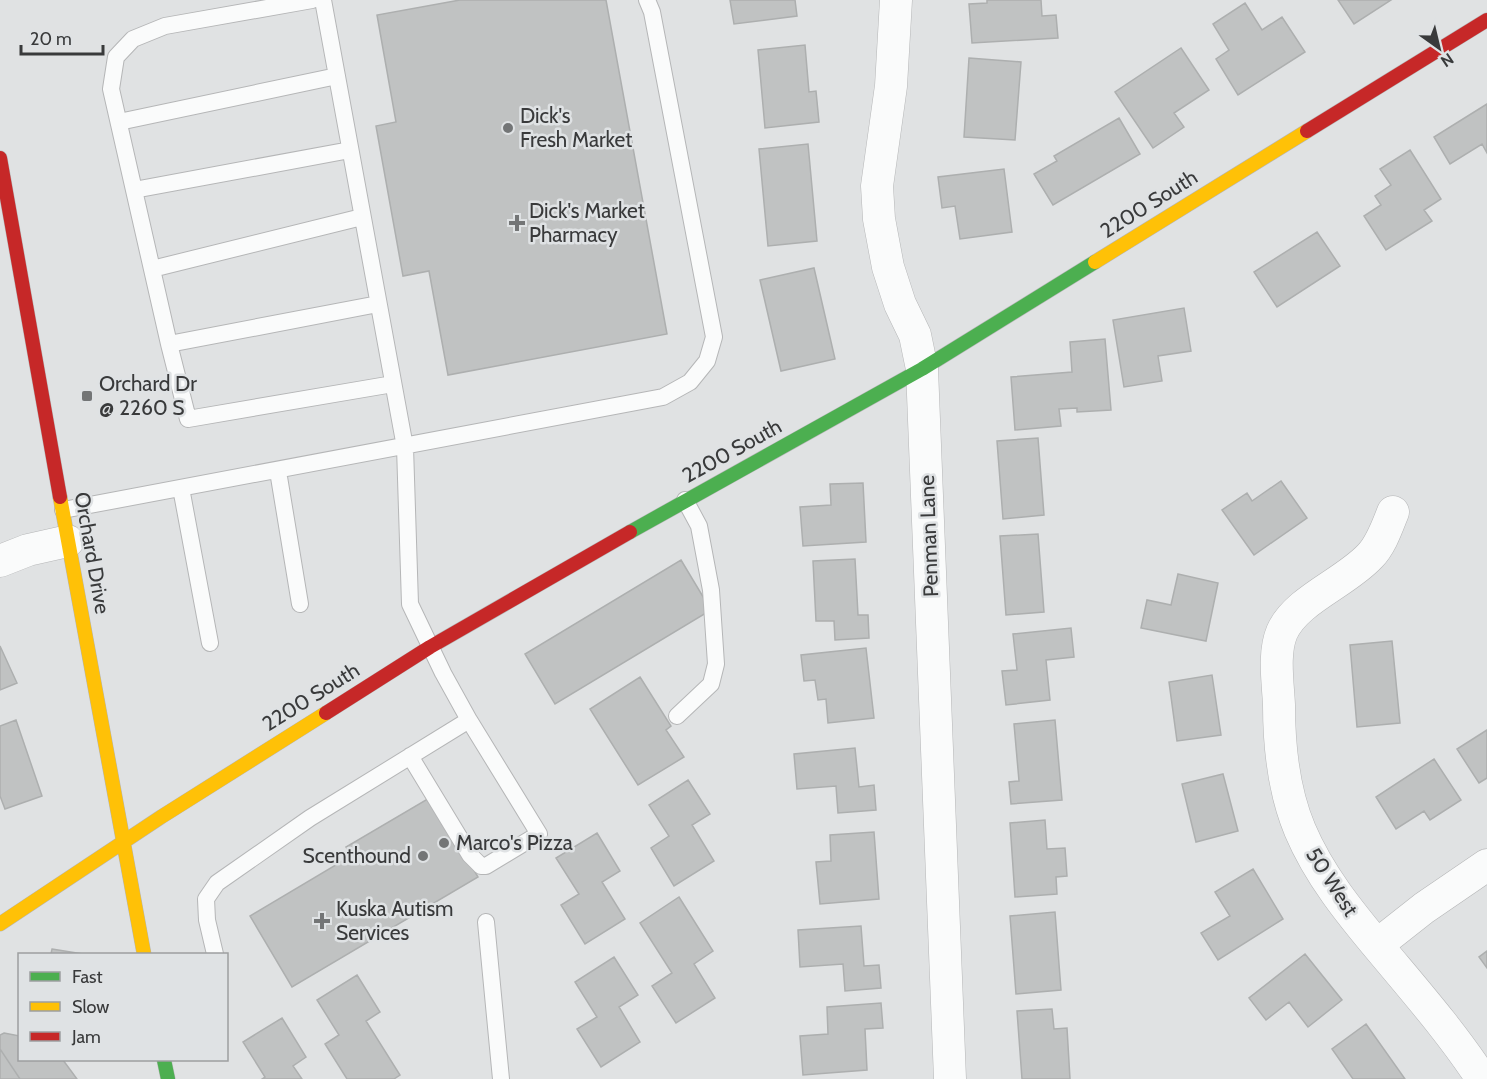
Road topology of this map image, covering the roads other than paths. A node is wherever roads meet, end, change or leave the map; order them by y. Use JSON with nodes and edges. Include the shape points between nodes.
{"nodes":[{"id":1,"x":312,"y":0,"type":"edge"},
{"id":2,"x":323,"y":0,"type":"edge"},
{"id":3,"x":647,"y":0,"type":"edge"},
{"id":4,"x":896,"y":0,"type":"edge"},
{"id":5,"x":1487,"y":20,"type":"edge"},
{"id":6,"x":337,"y":75,"type":"junction"},
{"id":7,"x":119,"y":123,"type":"junction"},
{"id":8,"x":350,"y":150,"type":"junction"},
{"id":9,"x":0,"y":158,"type":"edge"},
{"id":10,"x":134,"y":190,"type":"junction"},
{"id":11,"x":362,"y":217,"type":"junction"},
{"id":12,"x":7,"y":235,"type":"edge"},
{"id":13,"x":152,"y":269,"type":"junction"},
{"id":14,"x":378,"y":304,"type":"junction"},
{"id":15,"x":169,"y":344,"type":"junction"},
{"id":16,"x":922,"y":369,"type":"junction"},
{"id":17,"x":393,"y":384,"type":"junction"},
{"id":18,"x":405,"y":447,"type":"junction"},
{"id":19,"x":278,"y":471,"type":"junction"},
{"id":20,"x":181,"y":488,"type":"junction"},
{"id":21,"x":685,"y":500,"type":"junction"},
{"id":22,"x":63,"y":510,"type":"junction"},
{"id":23,"x":1393,"y":512,"type":"dead end"},
{"id":24,"x":68,"y":541,"type":"junction"},
{"id":25,"x":0,"y":561,"type":"edge"},
{"id":26,"x":300,"y":604,"type":"dead end"},
{"id":27,"x":210,"y":643,"type":"dead end"},
{"id":28,"x":430,"y":647,"type":"junction"},
{"id":29,"x":676,"y":716,"type":"dead end"},
{"id":30,"x":469,"y":720,"type":"junction"},
{"id":31,"x":410,"y":756,"type":"junction"},
{"id":32,"x":124,"y":843,"type":"junction"},
{"id":33,"x":1487,"y":865,"type":"edge"},
{"id":34,"x":486,"y":922,"type":"dead end"},
{"id":35,"x":0,"y":924,"type":"edge"},
{"id":36,"x":1377,"y":945,"type":"junction"},
{"id":37,"x":144,"y":953,"type":"edge"},
{"id":38,"x":215,"y":953,"type":"edge"},
{"id":39,"x":164,"y":1061,"type":"edge"},
{"id":40,"x":168,"y":1079,"type":"edge"},
{"id":41,"x":501,"y":1079,"type":"edge"},
{"id":42,"x":950,"y":1079,"type":"edge"},
{"id":43,"x":1482,"y":1079,"type":"edge"}],
"edges":[{"from":1,"to":7,"type":"lane","via":[[165,26],[133,39],[116,57],[111,89]]},
{"from":2,"to":6,"type":"lane"},
{"from":3,"to":18,"type":"lane","via":[[714,337],[708,361],[690,382],[663,397]]},
{"from":4,"to":16,"type":"street","name":"Penman Lane","via":[[891,86],[878,186],[879,219],[888,267],[915,335]]},
{"from":5,"to":16,"type":"street","name":"2200 South"},
{"from":6,"to":7,"type":"lane"},
{"from":6,"to":8,"type":"lane"},
{"from":7,"to":10,"type":"lane"},
{"from":8,"to":10,"type":"lane"},
{"from":8,"to":11,"type":"lane"},
{"from":9,"to":12,"type":"street","name":"Orchard Drive"},
{"from":10,"to":13,"type":"lane"},
{"from":11,"to":13,"type":"lane"},
{"from":11,"to":14,"type":"lane"},
{"from":12,"to":22,"type":"street","name":"Orchard Drive"},
{"from":13,"to":15,"type":"lane"},
{"from":14,"to":15,"type":"lane"},
{"from":14,"to":17,"type":"lane"},
{"from":15,"to":17,"type":"lane","via":[[188,419]]},
{"from":16,"to":21,"type":"street","name":"2200 South"},
{"from":16,"to":42,"type":"street","name":"Penman Lane"},
{"from":17,"to":18,"type":"lane"},
{"from":18,"to":19,"type":"lane"},
{"from":18,"to":28,"type":"lane","via":[[410,604]]},
{"from":19,"to":20,"type":"lane"},
{"from":19,"to":26,"type":"lane"},
{"from":20,"to":22,"type":"lane"},
{"from":20,"to":27,"type":"lane"},
{"from":21,"to":28,"type":"street","name":"2200 South"},
{"from":21,"to":29,"type":"lane","via":[[699,526],[711,590],[716,664],[711,684]]},
{"from":22,"to":24,"type":"street","name":"Orchard Drive"},
{"from":23,"to":36,"type":"street","name":"50 West","via":[[1372,554],[1354,572],[1294,613],[1278,646],[1279,719],[1290,803],[1315,861],[1339,899]]},
{"from":24,"to":25,"type":"street"},
{"from":24,"to":32,"type":"street","name":"Orchard Drive"},
{"from":28,"to":30,"type":"lane"},
{"from":28,"to":32,"type":"street","name":"2200 South"},
{"from":30,"to":31,"type":"lane"},
{"from":30,"to":31,"type":"lane","via":[[539,834],[481,866],[470,855]]},
{"from":31,"to":38,"type":"lane","via":[[310,818],[218,883],[206,898]]},
{"from":32,"to":35,"type":"street","name":"2200 South"},
{"from":32,"to":37,"type":"street","name":"Orchard Drive"},
{"from":33,"to":36,"type":"street"},
{"from":34,"to":41,"type":"lane"},
{"from":36,"to":43,"type":"street","name":"50 West"},
{"from":39,"to":40,"type":"street"}]}
